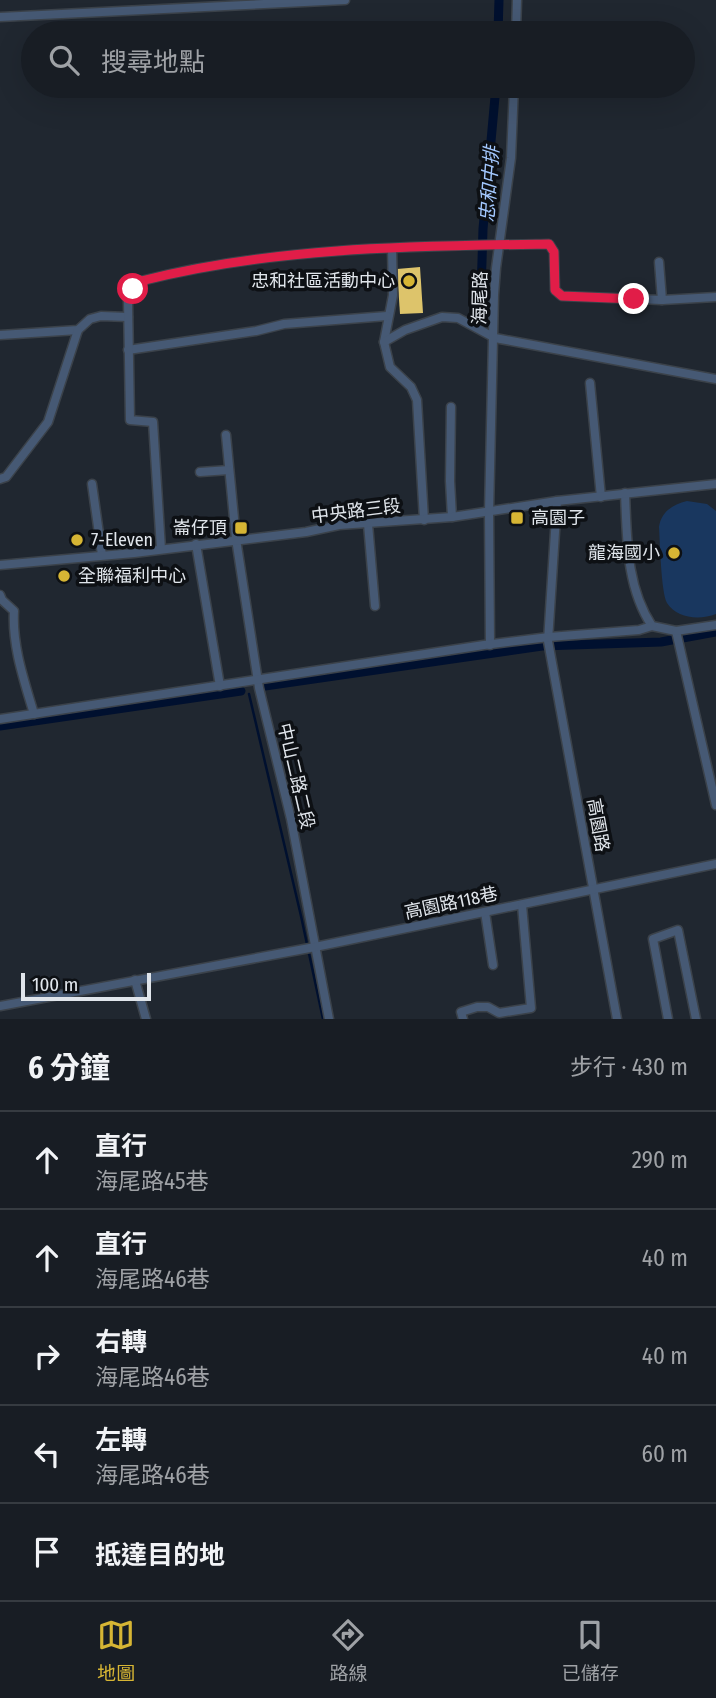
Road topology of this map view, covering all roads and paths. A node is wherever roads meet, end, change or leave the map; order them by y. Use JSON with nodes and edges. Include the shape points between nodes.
{"nodes":[{"id":1,"x":345,"y":0,"type":"edge"},
{"id":2,"x":517,"y":0,"type":"edge"},
{"id":3,"x":0,"y":17,"type":"edge"},
{"id":4,"x":516,"y":21,"type":"edge"},
{"id":5,"x":514,"y":98,"type":"edge"},
{"id":6,"x":499,"y":244,"type":"junction"},
{"id":7,"x":392,"y":249,"type":"junction"},
{"id":8,"x":659,"y":262,"type":"dead end"},
{"id":9,"x":716,"y":297,"type":"edge"},
{"id":10,"x":662,"y":300,"type":"junction"},
{"id":11,"x":387,"y":316,"type":"junction"},
{"id":12,"x":128,"y":317,"type":"junction"},
{"id":13,"x":78,"y":330,"type":"junction"},
{"id":14,"x":0,"y":335,"type":"edge"},
{"id":15,"x":495,"y":338,"type":"junction"},
{"id":16,"x":383,"y":342,"type":"junction"},
{"id":17,"x":128,"y":350,"type":"junction"},
{"id":18,"x":716,"y":379,"type":"edge"},
{"id":19,"x":590,"y":383,"type":"dead end"},
{"id":20,"x":451,"y":407,"type":"dead end"},
{"id":21,"x":226,"y":435,"type":"dead end"},
{"id":22,"x":229,"y":470,"type":"junction"},
{"id":23,"x":200,"y":472,"type":"dead end"},
{"id":24,"x":0,"y":480,"type":"edge"},
{"id":25,"x":92,"y":484,"type":"dead end"},
{"id":26,"x":716,"y":484,"type":"edge"},
{"id":27,"x":625,"y":493,"type":"junction"},
{"id":28,"x":601,"y":497,"type":"junction"},
{"id":29,"x":557,"y":501,"type":"junction"},
{"id":30,"x":489,"y":512,"type":"junction"},
{"id":31,"x":452,"y":517,"type":"junction"},
{"id":32,"x":424,"y":520,"type":"junction"},
{"id":33,"x":368,"y":524,"type":"junction"},
{"id":34,"x":236,"y":539,"type":"junction"},
{"id":35,"x":197,"y":544,"type":"junction"},
{"id":36,"x":161,"y":549,"type":"junction"},
{"id":37,"x":102,"y":555,"type":"junction"},
{"id":38,"x":0,"y":565,"type":"edge"},
{"id":39,"x":0,"y":595,"type":"edge"},
{"id":40,"x":375,"y":606,"type":"dead end"},
{"id":41,"x":716,"y":625,"type":"edge"},
{"id":42,"x":652,"y":626,"type":"junction"},
{"id":43,"x":677,"y":638,"type":"junction"},
{"id":44,"x":549,"y":642,"type":"junction"},
{"id":45,"x":490,"y":645,"type":"junction"},
{"id":46,"x":258,"y":680,"type":"junction"},
{"id":47,"x":220,"y":686,"type":"junction"},
{"id":48,"x":34,"y":714,"type":"junction"},
{"id":49,"x":0,"y":719,"type":"edge"},
{"id":50,"x":716,"y":805,"type":"edge"},
{"id":51,"x":716,"y":864,"type":"edge"},
{"id":52,"x":594,"y":890,"type":"junction"},
{"id":53,"x":522,"y":905,"type":"junction"},
{"id":54,"x":485,"y":912,"type":"junction"},
{"id":55,"x":315,"y":947,"type":"junction"},
{"id":56,"x":493,"y":965,"type":"dead end"},
{"id":57,"x":135,"y":980,"type":"junction"},
{"id":58,"x":0,"y":1006,"type":"edge"},
{"id":59,"x":462,"y":1016,"type":"edge"},
{"id":60,"x":146,"y":1019,"type":"edge"},
{"id":61,"x":329,"y":1019,"type":"edge"},
{"id":62,"x":617,"y":1019,"type":"edge"},
{"id":63,"x":668,"y":1019,"type":"edge"},
{"id":64,"x":696,"y":1019,"type":"edge"}],
"edges":[{"from":1,"to":3,"type":"street"},
{"from":2,"to":4,"type":"street"},
{"from":5,"to":6,"type":"street","name":"海尾路"},
{"from":6,"to":7,"type":"street"},
{"from":6,"to":10,"type":"street","via":[[552,246],[555,290],[562,296]]},
{"from":6,"to":15,"type":"street","name":"海尾路"},
{"from":7,"to":11,"type":"street","via":[[393,295]]},
{"from":7,"to":12,"type":"street","via":[[228,263],[141,281],[128,301]]},
{"from":8,"to":10,"type":"street"},
{"from":9,"to":10,"type":"street"},
{"from":11,"to":16,"type":"street"},
{"from":11,"to":17,"type":"street","via":[[284,324]]},
{"from":12,"to":13,"type":"street","via":[[101,316]]},
{"from":12,"to":17,"type":"street"},
{"from":13,"to":14,"type":"street"},
{"from":13,"to":24,"type":"street","via":[[48,422]]},
{"from":15,"to":16,"type":"street","via":[[458,318],[442,317]]},
{"from":15,"to":18,"type":"street"},
{"from":15,"to":30,"type":"street","name":"海尾路"},
{"from":16,"to":32,"type":"street","via":[[390,367],[411,387],[417,400]]},
{"from":17,"to":36,"type":"street","via":[[130,420],[153,422]]},
{"from":19,"to":28,"type":"street"},
{"from":20,"to":31,"type":"street"},
{"from":21,"to":22,"type":"street","name":"中山二路二段"},
{"from":22,"to":23,"type":"street"},
{"from":22,"to":34,"type":"street","name":"中山二路二段"},
{"from":25,"to":37,"type":"street"},
{"from":26,"to":27,"type":"street","name":"中央路三段"},
{"from":27,"to":28,"type":"street","name":"中央路三段"},
{"from":27,"to":42,"type":"street","via":[[631,570],[641,610]]},
{"from":28,"to":29,"type":"street","name":"中央路三段"},
{"from":29,"to":30,"type":"street","name":"中央路三段"},
{"from":29,"to":44,"type":"street","name":"高園路"},
{"from":30,"to":31,"type":"street","name":"中央路三段"},
{"from":30,"to":45,"type":"street","name":"海尾路"},
{"from":31,"to":32,"type":"street","name":"中央路三段"},
{"from":32,"to":33,"type":"street","name":"中央路三段"},
{"from":33,"to":34,"type":"street","name":"中央路三段"},
{"from":33,"to":40,"type":"street"},
{"from":34,"to":35,"type":"street","name":"中央路三段"},
{"from":34,"to":46,"type":"street","name":"中山二路二段"},
{"from":35,"to":36,"type":"street","name":"中央路三段"},
{"from":35,"to":47,"type":"street"},
{"from":36,"to":37,"type":"street","name":"中央路三段"},
{"from":37,"to":38,"type":"street","name":"中央路三段"},
{"from":39,"to":48,"type":"street","via":[[14,611],[17,651]]},
{"from":41,"to":43,"type":"street"},
{"from":42,"to":43,"type":"street"},
{"from":42,"to":44,"type":"street"},
{"from":43,"to":50,"type":"street"},
{"from":44,"to":45,"type":"street"},
{"from":44,"to":52,"type":"street","name":"高園路"},
{"from":45,"to":46,"type":"street"},
{"from":46,"to":47,"type":"street"},
{"from":46,"to":55,"type":"street","name":"中山二路二段"},
{"from":47,"to":48,"type":"street"},
{"from":48,"to":49,"type":"street"},
{"from":51,"to":52,"type":"street","name":"高園路118巷"},
{"from":52,"to":53,"type":"street","name":"高園路118巷"},
{"from":52,"to":62,"type":"street","name":"高園路"},
{"from":53,"to":54,"type":"street","name":"高園路118巷"},
{"from":53,"to":59,"type":"street","via":[[531,1008],[499,1013],[477,1007]]},
{"from":54,"to":55,"type":"street","name":"高園路118巷"},
{"from":54,"to":56,"type":"street"},
{"from":55,"to":57,"type":"street","name":"高園路118巷"},
{"from":55,"to":61,"type":"street","name":"中山二路二段"},
{"from":57,"to":58,"type":"street","name":"高園路118巷"},
{"from":57,"to":60,"type":"street"},
{"from":63,"to":64,"type":"street","via":[[653,939],[678,930]]}]}
